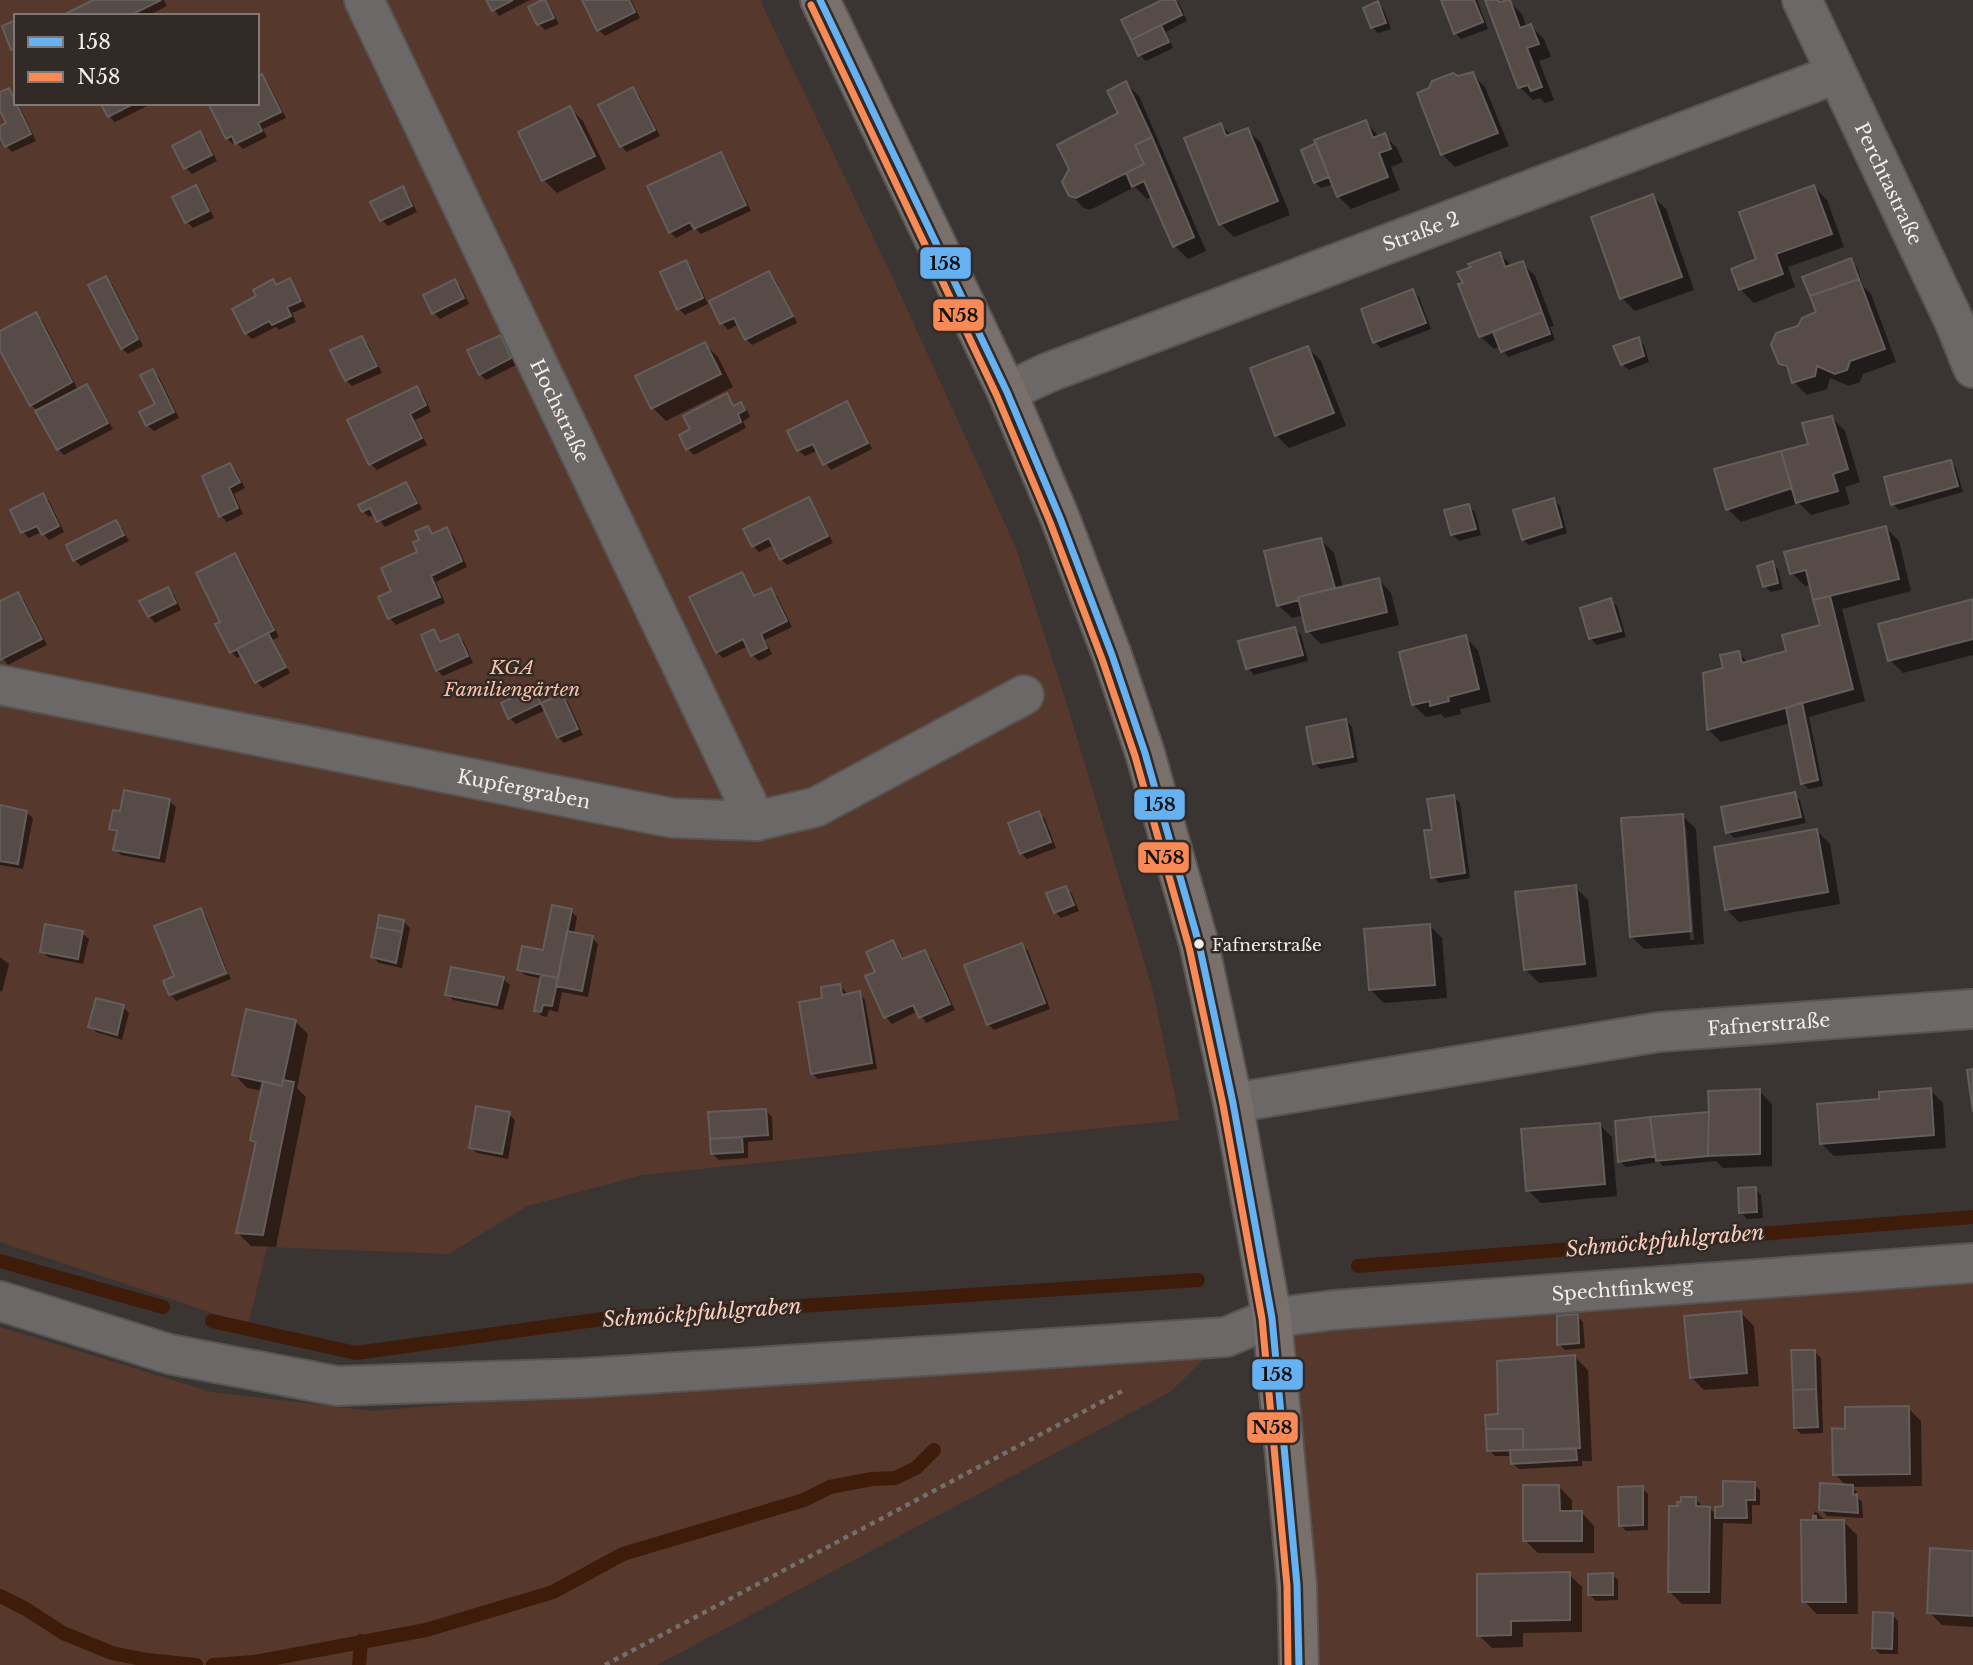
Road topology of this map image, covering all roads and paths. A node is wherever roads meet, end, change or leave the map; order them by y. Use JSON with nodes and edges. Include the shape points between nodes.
{"nodes":[{"id":1,"x":364,"y":0,"type":"edge"},
{"id":2,"x":820,"y":0,"type":"edge"},
{"id":3,"x":1815,"y":4,"type":"edge"},
{"id":4,"x":1836,"y":74,"type":"junction"},
{"id":5,"x":1973,"y":368,"type":"edge"},
{"id":6,"x":1007,"y":392,"type":"junction"},
{"id":7,"x":0,"y":685,"type":"edge"},
{"id":8,"x":1024,"y":695,"type":"dead end"},
{"id":9,"x":756,"y":821,"type":"junction"},
{"id":10,"x":1973,"y":1009,"type":"edge"},
{"id":11,"x":1234,"y":1103,"type":"junction"},
{"id":12,"x":1973,"y":1263,"type":"edge"},
{"id":13,"x":0,"y":1301,"type":"edge"},
{"id":14,"x":1272,"y":1318,"type":"junction"},
{"id":15,"x":1128,"y":1388,"type":"dead end"},
{"id":16,"x":605,"y":1665,"type":"edge"},
{"id":17,"x":1299,"y":1665,"type":"edge"}],
"edges":[{"from":1,"to":9,"type":"street","name":"Hochstraße"},
{"from":2,"to":6,"type":"main road"},
{"from":3,"to":4,"type":"street","name":"Perchtastraße"},
{"from":4,"to":5,"type":"street","name":"Perchtastraße"},
{"from":4,"to":6,"type":"street","name":"Straße 2"},
{"from":6,"to":11,"type":"main road","via":[[1060,518],[1145,753],[1199,944]]},
{"from":7,"to":9,"type":"street","name":"Kupfergraben","via":[[672,818]]},
{"from":8,"to":9,"type":"street","name":"Kupfergraben","via":[[816,807]]},
{"from":10,"to":11,"type":"street","name":"Fafnerstraße","via":[[1659,1032]]},
{"from":11,"to":14,"type":"main road"},
{"from":12,"to":14,"type":"street","name":"Spechtfinkweg"},
{"from":13,"to":14,"type":"street","name":"Spechtfinkweg","via":[[169,1354],[337,1386],[583,1378],[1226,1337]]},
{"from":14,"to":17,"type":"main road","via":[[1297,1585]]},
{"from":15,"to":16,"type":"path"}]}
